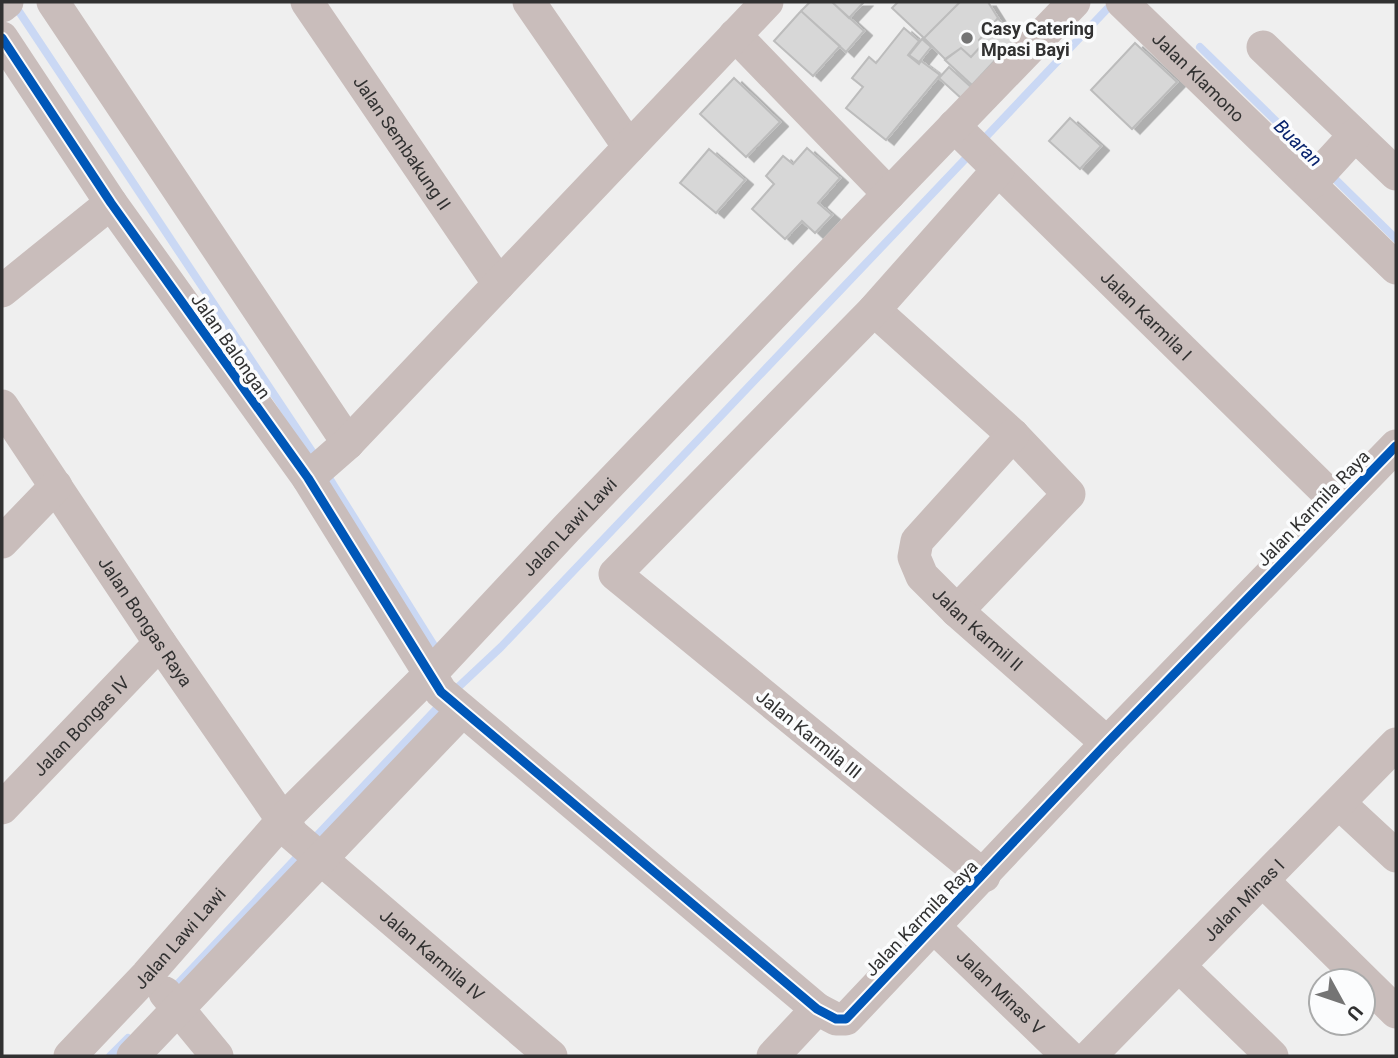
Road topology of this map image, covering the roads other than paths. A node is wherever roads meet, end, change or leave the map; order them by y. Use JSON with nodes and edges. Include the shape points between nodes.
{"nodes":[{"id":1,"x":7,"y":2,"type":"edge"},
{"id":2,"x":53,"y":2,"type":"edge"},
{"id":3,"x":307,"y":2,"type":"edge"},
{"id":4,"x":529,"y":2,"type":"edge"},
{"id":5,"x":767,"y":2,"type":"edge"},
{"id":6,"x":1074,"y":2,"type":"edge"},
{"id":7,"x":1122,"y":2,"type":"edge"},
{"id":8,"x":2,"y":6,"type":"edge"},
{"id":9,"x":735,"y":35,"type":"junction"},
{"id":10,"x":2,"y":38,"type":"edge"},
{"id":11,"x":1263,"y":47,"type":"dead end"},
{"id":12,"x":1355,"y":135,"type":"junction"},
{"id":13,"x":629,"y":147,"type":"junction"},
{"id":14,"x":975,"y":147,"type":"junction"},
{"id":15,"x":1321,"y":172,"type":"junction"},
{"id":16,"x":1396,"y":174,"type":"edge"},
{"id":17,"x":889,"y":194,"type":"junction"},
{"id":18,"x":111,"y":204,"type":"junction"},
{"id":19,"x":1396,"y":268,"type":"edge"},
{"id":20,"x":499,"y":284,"type":"junction"},
{"id":21,"x":2,"y":291,"type":"edge"},
{"id":22,"x":874,"y":310,"type":"junction"},
{"id":23,"x":2,"y":406,"type":"edge"},
{"id":24,"x":1013,"y":435,"type":"junction"},
{"id":25,"x":1394,"y":452,"type":"edge"},
{"id":26,"x":327,"y":462,"type":"junction"},
{"id":27,"x":56,"y":486,"type":"junction"},
{"id":28,"x":1339,"y":504,"type":"junction"},
{"id":29,"x":2,"y":542,"type":"edge"},
{"id":30,"x":957,"y":611,"type":"junction"},
{"id":31,"x":160,"y":643,"type":"junction"},
{"id":32,"x":446,"y":682,"type":"junction"},
{"id":33,"x":1107,"y":743,"type":"junction"},
{"id":34,"x":1396,"y":744,"type":"edge"},
{"id":35,"x":1339,"y":803,"type":"junction"},
{"id":36,"x":2,"y":808,"type":"edge"},
{"id":37,"x":302,"y":841,"type":"junction"},
{"id":38,"x":1396,"y":856,"type":"edge"},
{"id":39,"x":984,"y":876,"type":"junction"},
{"id":40,"x":1263,"y":881,"type":"junction"},
{"id":41,"x":933,"y":927,"type":"junction"},
{"id":42,"x":1179,"y":965,"type":"junction"},
{"id":43,"x":166,"y":995,"type":"junction"},
{"id":44,"x":817,"y":1009,"type":"junction"},
{"id":45,"x":1396,"y":1012,"type":"edge"},
{"id":46,"x":70,"y":1056,"type":"edge"},
{"id":47,"x":133,"y":1056,"type":"edge"},
{"id":48,"x":217,"y":1056,"type":"edge"},
{"id":49,"x":551,"y":1056,"type":"edge"},
{"id":50,"x":773,"y":1056,"type":"edge"},
{"id":51,"x":1068,"y":1056,"type":"edge"},
{"id":52,"x":1090,"y":1056,"type":"edge"},
{"id":53,"x":1272,"y":1056,"type":"edge"}],
"edges":[{"from":1,"to":8,"type":"street"},
{"from":2,"to":26,"type":"street"},
{"from":3,"to":20,"type":"street","name":"Jalan Sembakung II"},
{"from":4,"to":13,"type":"street"},
{"from":5,"to":9,"type":"street"},
{"from":6,"to":14,"type":"street","name":"Jalan Lawi Lawi"},
{"from":7,"to":15,"type":"street","name":"Jalan Klamono"},
{"from":9,"to":13,"type":"street"},
{"from":9,"to":17,"type":"street"},
{"from":10,"to":18,"type":"street","name":"Jalan Balongan"},
{"from":11,"to":12,"type":"street"},
{"from":12,"to":15,"type":"street"},
{"from":12,"to":16,"type":"street"},
{"from":13,"to":20,"type":"street"},
{"from":14,"to":17,"type":"street","name":"Jalan Lawi Lawi"},
{"from":14,"to":22,"type":"street"},
{"from":14,"to":28,"type":"street","name":"Jalan Karmila I"},
{"from":15,"to":19,"type":"street","name":"Jalan Klamono"},
{"from":17,"to":32,"type":"street","name":"Jalan Lawi Lawi"},
{"from":18,"to":21,"type":"street"},
{"from":18,"to":26,"type":"street","name":"Jalan Balongan"},
{"from":20,"to":26,"type":"street"},
{"from":22,"to":24,"type":"street"},
{"from":22,"to":39,"type":"street","name":"Jalan Karmila III","via":[[615,574]]},
{"from":23,"to":27,"type":"street","name":"Jalan Bongas Raya"},
{"from":24,"to":30,"type":"street","name":"Jalan Karmil II","via":[[917,541],[914,558],[922,576]]},
{"from":24,"to":30,"type":"street","via":[[1069,494]]},
{"from":25,"to":28,"type":"street","name":"Jalan Karmila Raya"},
{"from":26,"to":32,"type":"street","name":"Jalan Balongan"},
{"from":27,"to":29,"type":"street"},
{"from":27,"to":31,"type":"street","name":"Jalan Bongas Raya"},
{"from":28,"to":33,"type":"street","name":"Jalan Karmila Raya"},
{"from":30,"to":33,"type":"street","name":"Jalan Karmil II"},
{"from":31,"to":36,"type":"street","name":"Jalan Bongas IV"},
{"from":31,"to":37,"type":"street","name":"Jalan Bongas Raya"},
{"from":32,"to":37,"type":"street","name":"Jalan Lawi Lawi"},
{"from":32,"to":37,"type":"street"},
{"from":32,"to":44,"type":"street","name":"Jalan Karmila Raya"},
{"from":33,"to":39,"type":"street","name":"Jalan Karmila Raya"},
{"from":34,"to":35,"type":"street","name":"Jalan Minas I"},
{"from":35,"to":38,"type":"street"},
{"from":35,"to":40,"type":"street","name":"Jalan Minas I"},
{"from":37,"to":43,"type":"street","name":"Jalan Lawi Lawi"},
{"from":37,"to":43,"type":"street"},
{"from":37,"to":49,"type":"street","name":"Jalan Karmila IV"},
{"from":39,"to":41,"type":"street","name":"Jalan Karmila Raya"},
{"from":40,"to":42,"type":"street","name":"Jalan Minas I"},
{"from":40,"to":45,"type":"street"},
{"from":41,"to":44,"type":"street","name":"Jalan Karmila Raya","via":[[846,1019],[836,1020]]},
{"from":41,"to":51,"type":"street","name":"Jalan Minas V"},
{"from":42,"to":52,"type":"street","name":"Jalan Minas I"},
{"from":42,"to":53,"type":"street"},
{"from":43,"to":46,"type":"street","name":"Jalan Lawi Lawi"},
{"from":43,"to":47,"type":"street"},
{"from":43,"to":48,"type":"street"},
{"from":44,"to":50,"type":"street"}]}
